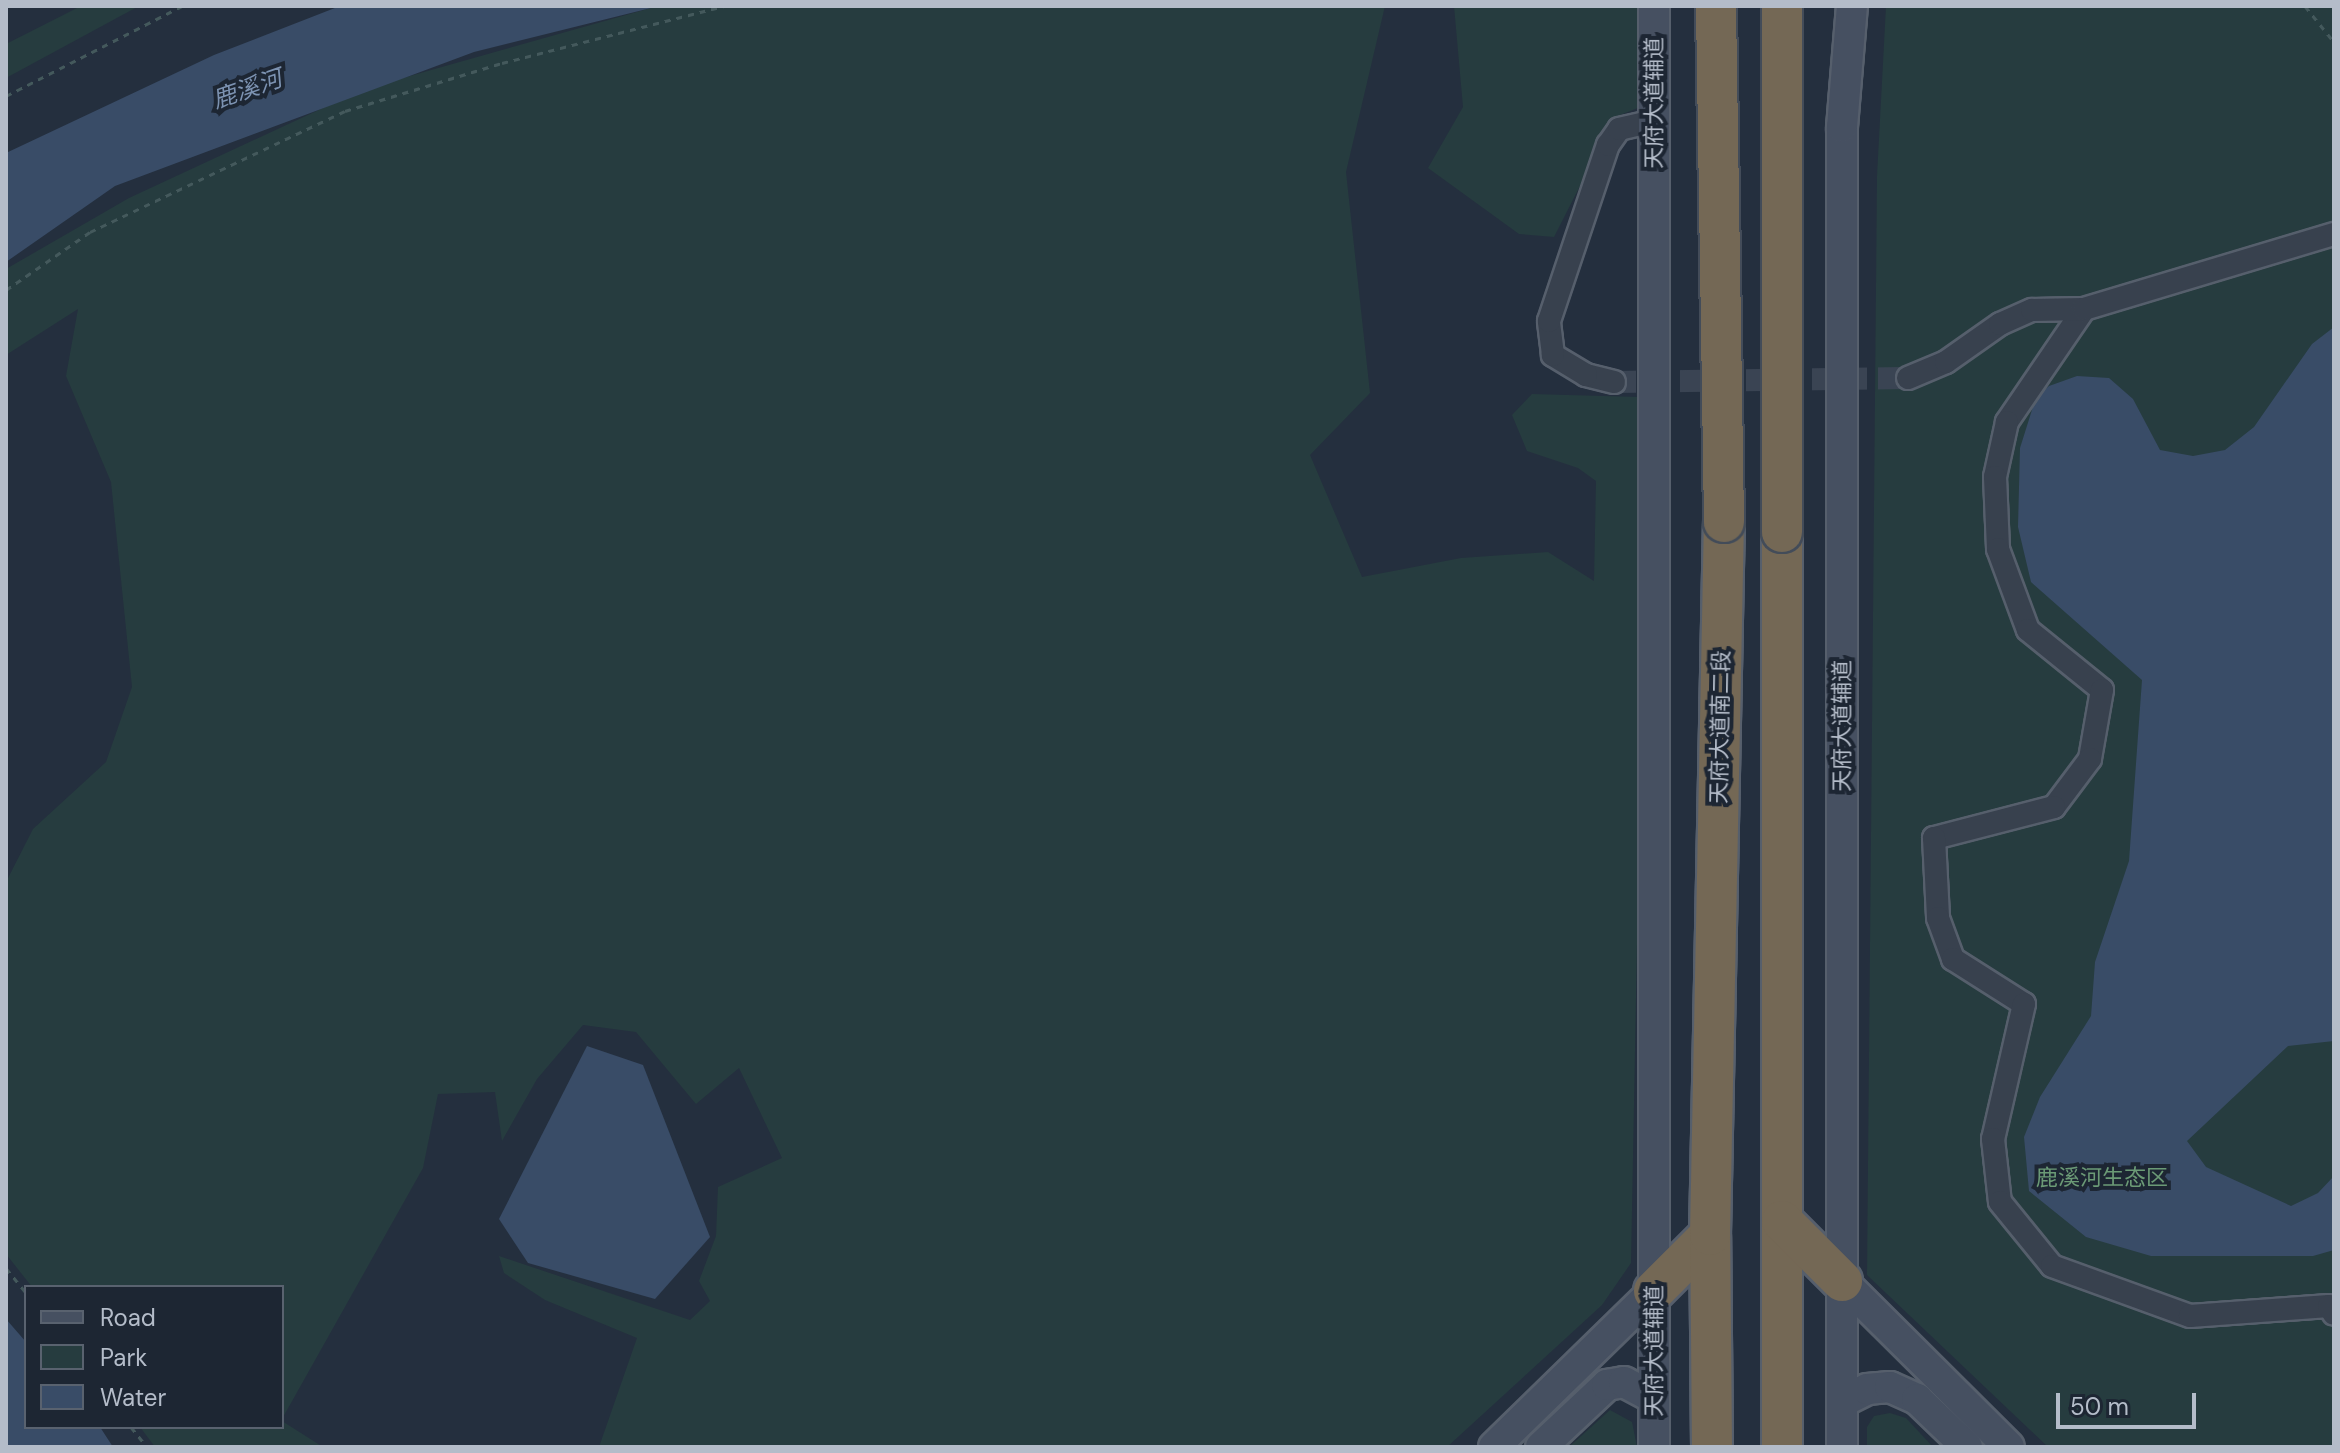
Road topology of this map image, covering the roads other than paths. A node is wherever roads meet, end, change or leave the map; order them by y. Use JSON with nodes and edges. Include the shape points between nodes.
{"nodes":[{"id":1,"x":1654,"y":6,"type":"edge"},
{"id":2,"x":1716,"y":6,"type":"edge"},
{"id":3,"x":1782,"y":6,"type":"edge"},
{"id":4,"x":1852,"y":6,"type":"edge"},
{"id":5,"x":1654,"y":121,"type":"junction"},
{"id":6,"x":2334,"y":234,"type":"edge"},
{"id":7,"x":2084,"y":309,"type":"junction"},
{"id":8,"x":1908,"y":378,"type":"tunnel mouth"},
{"id":9,"x":1614,"y":382,"type":"tunnel mouth"},
{"id":10,"x":1782,"y":1221,"type":"junction"},
{"id":11,"x":1710,"y":1235,"type":"junction"},
{"id":12,"x":1842,"y":1281,"type":"junction"},
{"id":13,"x":1654,"y":1291,"type":"junction"},
{"id":14,"x":2334,"y":1314,"type":"edge"},
{"id":15,"x":1654,"y":1398,"type":"junction"},
{"id":16,"x":1842,"y":1402,"type":"junction"},
{"id":17,"x":1494,"y":1447,"type":"edge"},
{"id":18,"x":1541,"y":1447,"type":"edge"},
{"id":19,"x":1654,"y":1447,"type":"edge"},
{"id":20,"x":1712,"y":1447,"type":"edge"},
{"id":21,"x":1782,"y":1447,"type":"edge"},
{"id":22,"x":1842,"y":1447,"type":"edge"},
{"id":23,"x":1967,"y":1447,"type":"edge"},
{"id":24,"x":2009,"y":1447,"type":"edge"}],
"edges":[{"from":1,"to":5,"type":"street","name":"天府大道辅道"},
{"from":2,"to":11,"type":"highway","name":"天府大道南二段","bridge":true,"via":[[1724,522]]},
{"from":3,"to":10,"type":"highway","bridge":true},
{"from":4,"to":12,"type":"street","name":"天府大道辅道","via":[[1842,127]]},
{"from":5,"to":9,"type":"street","via":[[1619,129],[1608,145],[1549,321],[1553,355],[1586,375]]},
{"from":5,"to":13,"type":"street","name":"天府大道辅道"},
{"from":6,"to":7,"type":"street"},
{"from":7,"to":8,"type":"street","via":[[2032,310],[2000,324],[1946,362]]},
{"from":7,"to":14,"type":"street","via":[[2007,422],[1995,477],[1998,549],[2028,630],[2102,690],[2090,759],[2054,807],[1934,838],[1938,918],[1953,959],[2024,1004],[1993,1139],[2000,1202],[2052,1266],[2190,1316],[2329,1306]]},
{"from":10,"to":12,"type":"highway"},
{"from":10,"to":21,"type":"highway"},
{"from":11,"to":13,"type":"highway"},
{"from":11,"to":20,"type":"highway","name":"天府大道南二段"},
{"from":12,"to":16,"type":"street","name":"天府大道辅道"},
{"from":12,"to":24,"type":"street"},
{"from":13,"to":15,"type":"street","name":"天府大道辅道"},
{"from":13,"to":17,"type":"street"},
{"from":15,"to":18,"type":"street","via":[[1624,1382],[1607,1385]]},
{"from":15,"to":19,"type":"street","name":"天府大道辅道"},
{"from":16,"to":22,"type":"street","name":"天府大道辅道"},
{"from":16,"to":23,"type":"street","via":[[1867,1389],[1890,1387],[1917,1399]]}]}
